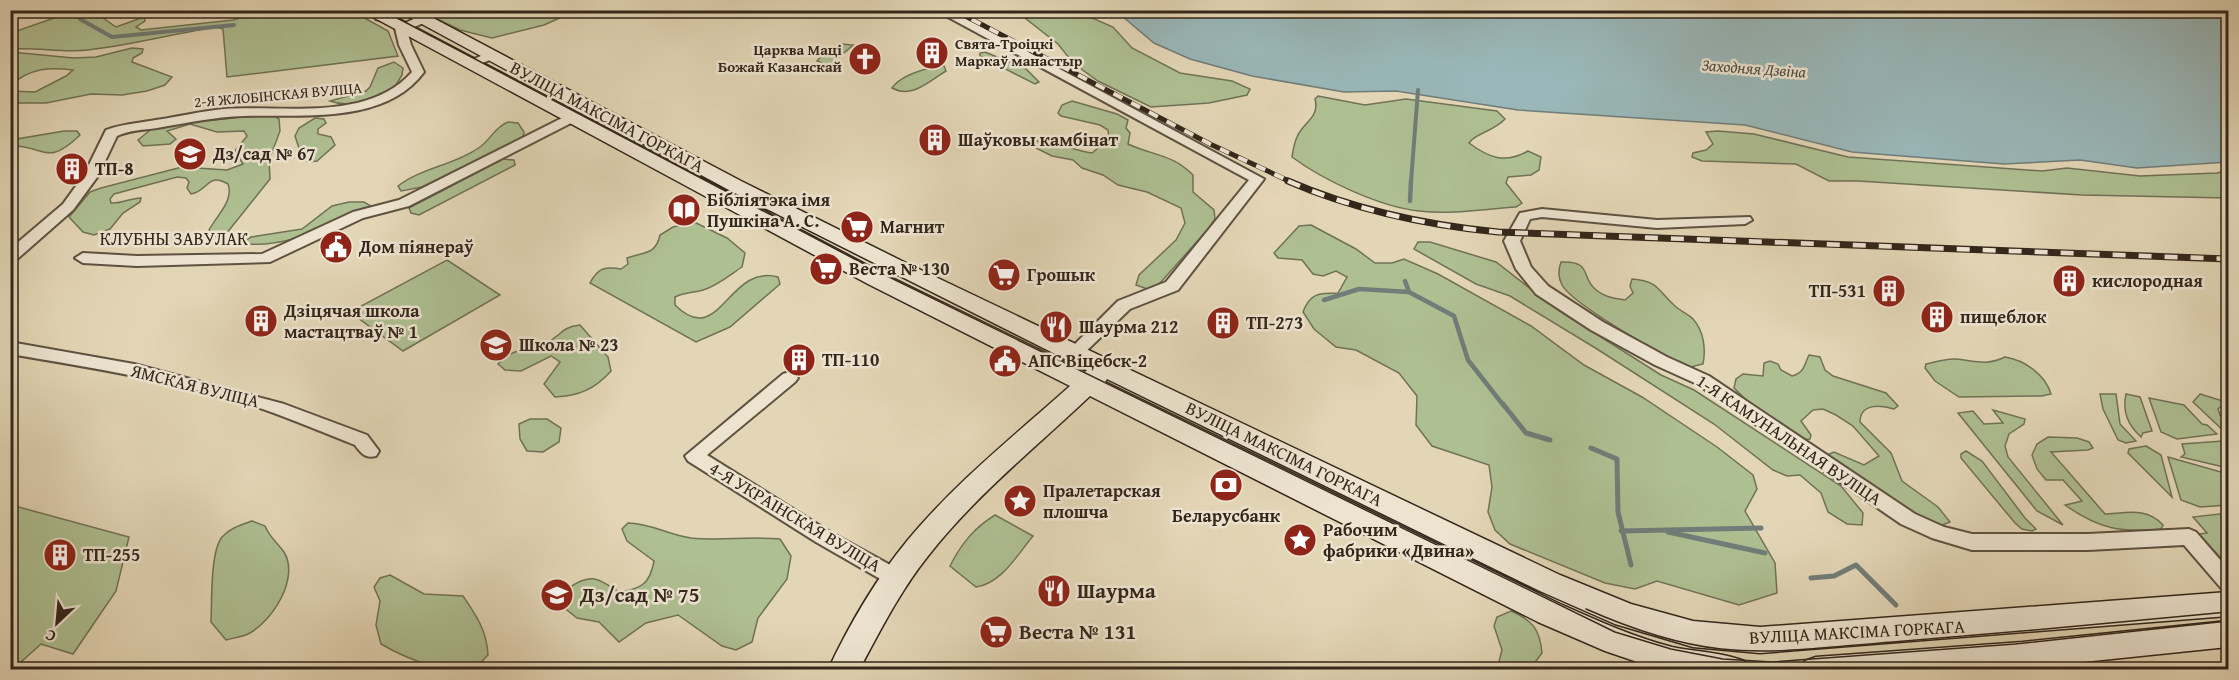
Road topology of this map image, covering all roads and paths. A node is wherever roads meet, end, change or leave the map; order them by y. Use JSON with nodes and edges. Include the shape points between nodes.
{"nodes":[{"id":1,"x":940,"y":10,"type":"edge"},
{"id":2,"x":375,"y":15,"type":"edge"},
{"id":3,"x":403,"y":16,"type":"edge"},
{"id":4,"x":491,"y":55,"type":"junction"},
{"id":5,"x":470,"y":64,"type":"junction"},
{"id":6,"x":570,"y":118,"type":"junction"},
{"id":7,"x":724,"y":191,"type":"junction"},
{"id":8,"x":1745,"y":220,"type":"dead end"},
{"id":9,"x":10,"y":239,"type":"edge"},
{"id":10,"x":30,"y":242,"type":"junction"},
{"id":11,"x":10,"y":258,"type":"edge"},
{"id":12,"x":83,"y":258,"type":"dead end"},
{"id":13,"x":885,"y":273,"type":"junction"},
{"id":14,"x":10,"y":348,"type":"edge"},
{"id":15,"x":1074,"y":353,"type":"junction"},
{"id":16,"x":1096,"y":376,"type":"junction"},
{"id":17,"x":789,"y":378,"type":"dead end"},
{"id":18,"x":370,"y":451,"type":"dead end"},
{"id":19,"x":1379,"y":514,"type":"junction"},
{"id":20,"x":896,"y":578,"type":"junction"},
{"id":21,"x":2229,"y":582,"type":"edge"},
{"id":22,"x":2229,"y":604,"type":"edge"},
{"id":23,"x":2229,"y":634,"type":"edge"},
{"id":24,"x":843,"y":669,"type":"edge"},
{"id":25,"x":1733,"y":669,"type":"edge"},
{"id":26,"x":1816,"y":669,"type":"edge"}],
"edges":[{"from":1,"to":15,"type":"street","via":[[1257,179],[1172,286],[1124,304]]},
{"from":2,"to":3,"type":"main road","name":"ВУЛІЦА МАКСІМА ГОРКАГА"},
{"from":3,"to":4,"type":"main road","name":"ВУЛІЦА МАКСІМА ГОРКАГА","via":[[422,19]]},
{"from":3,"to":5,"type":"main road","name":"ВУЛІЦА МАКСІМА ГОРКАГА"},
{"from":3,"to":10,"type":"street","name":"2-Я ЖЛОБІНСКАЯ ВУЛІЦА","via":[[401,40],[418,72],[412,83],[388,98],[299,112],[223,113],[118,130],[111,133],[91,176],[68,207]]},
{"from":4,"to":5,"type":"street"},
{"from":4,"to":7,"type":"main road","name":"ВУЛІЦА МАКСІМА ГОРКАГА"},
{"from":5,"to":6,"type":"main road","name":"ВУЛІЦА МАКСІМА ГОРКАГА"},
{"from":6,"to":7,"type":"main road","name":"ВУЛІЦА МАКСІМА ГОРКАГА"},
{"from":6,"to":12,"type":"street","name":"КЛУБНЫ ЗАВУЛАК","via":[[404,202],[358,215],[265,259]]},
{"from":7,"to":13,"type":"main road","name":"ВУЛІЦА МАКСІМА ГОРКАГА"},
{"from":8,"to":21,"type":"street","name":"1-Я КАМУНАЛЬНАЯ ВУЛІЦА","via":[[1657,224],[1542,213],[1525,216],[1512,241],[1524,269],[1542,290],[1597,326],[1703,380],[1908,519],[1972,542],[2188,537]]},
{"from":9,"to":10,"type":"street"},
{"from":10,"to":11,"type":"street"},
{"from":13,"to":15,"type":"main road","name":"ВУЛІЦА МАКСІМА ГОРКАГА"},
{"from":13,"to":16,"type":"main road","name":"ВУЛІЦА МАКСІМА ГОРКАГА"},
{"from":14,"to":18,"type":"street","name":"ЯМСКАЯ ВУЛІЦА","via":[[134,370],[278,408],[361,440]]},
{"from":15,"to":16,"type":"main road","name":"ВУЛІЦА МАКСІМА ГОРКАГА"},
{"from":16,"to":19,"type":"main road","name":"ВУЛІЦА МАКСІМА ГОРКАГА"},
{"from":16,"to":20,"type":"main road","via":[[956,504]]},
{"from":17,"to":20,"type":"street","name":"4-Я УКРАІНСКАЯ ВУЛІЦА","via":[[694,456]]},
{"from":19,"to":22,"type":"main road","name":"ВУЛІЦА МАКСІМА ГОРКАГА","via":[[1626,615],[1693,634],[1760,640]]},
{"from":19,"to":25,"type":"main road","name":"ВУЛІЦА МАКСІМА ГОРКАГА","via":[[1549,613],[1616,642],[1672,660]]},
{"from":20,"to":24,"type":"main road"},
{"from":23,"to":26,"type":"main road","name":"ВУЛІЦА МАКСІМА ГОРКАГА","via":[[2023,655]]}]}
